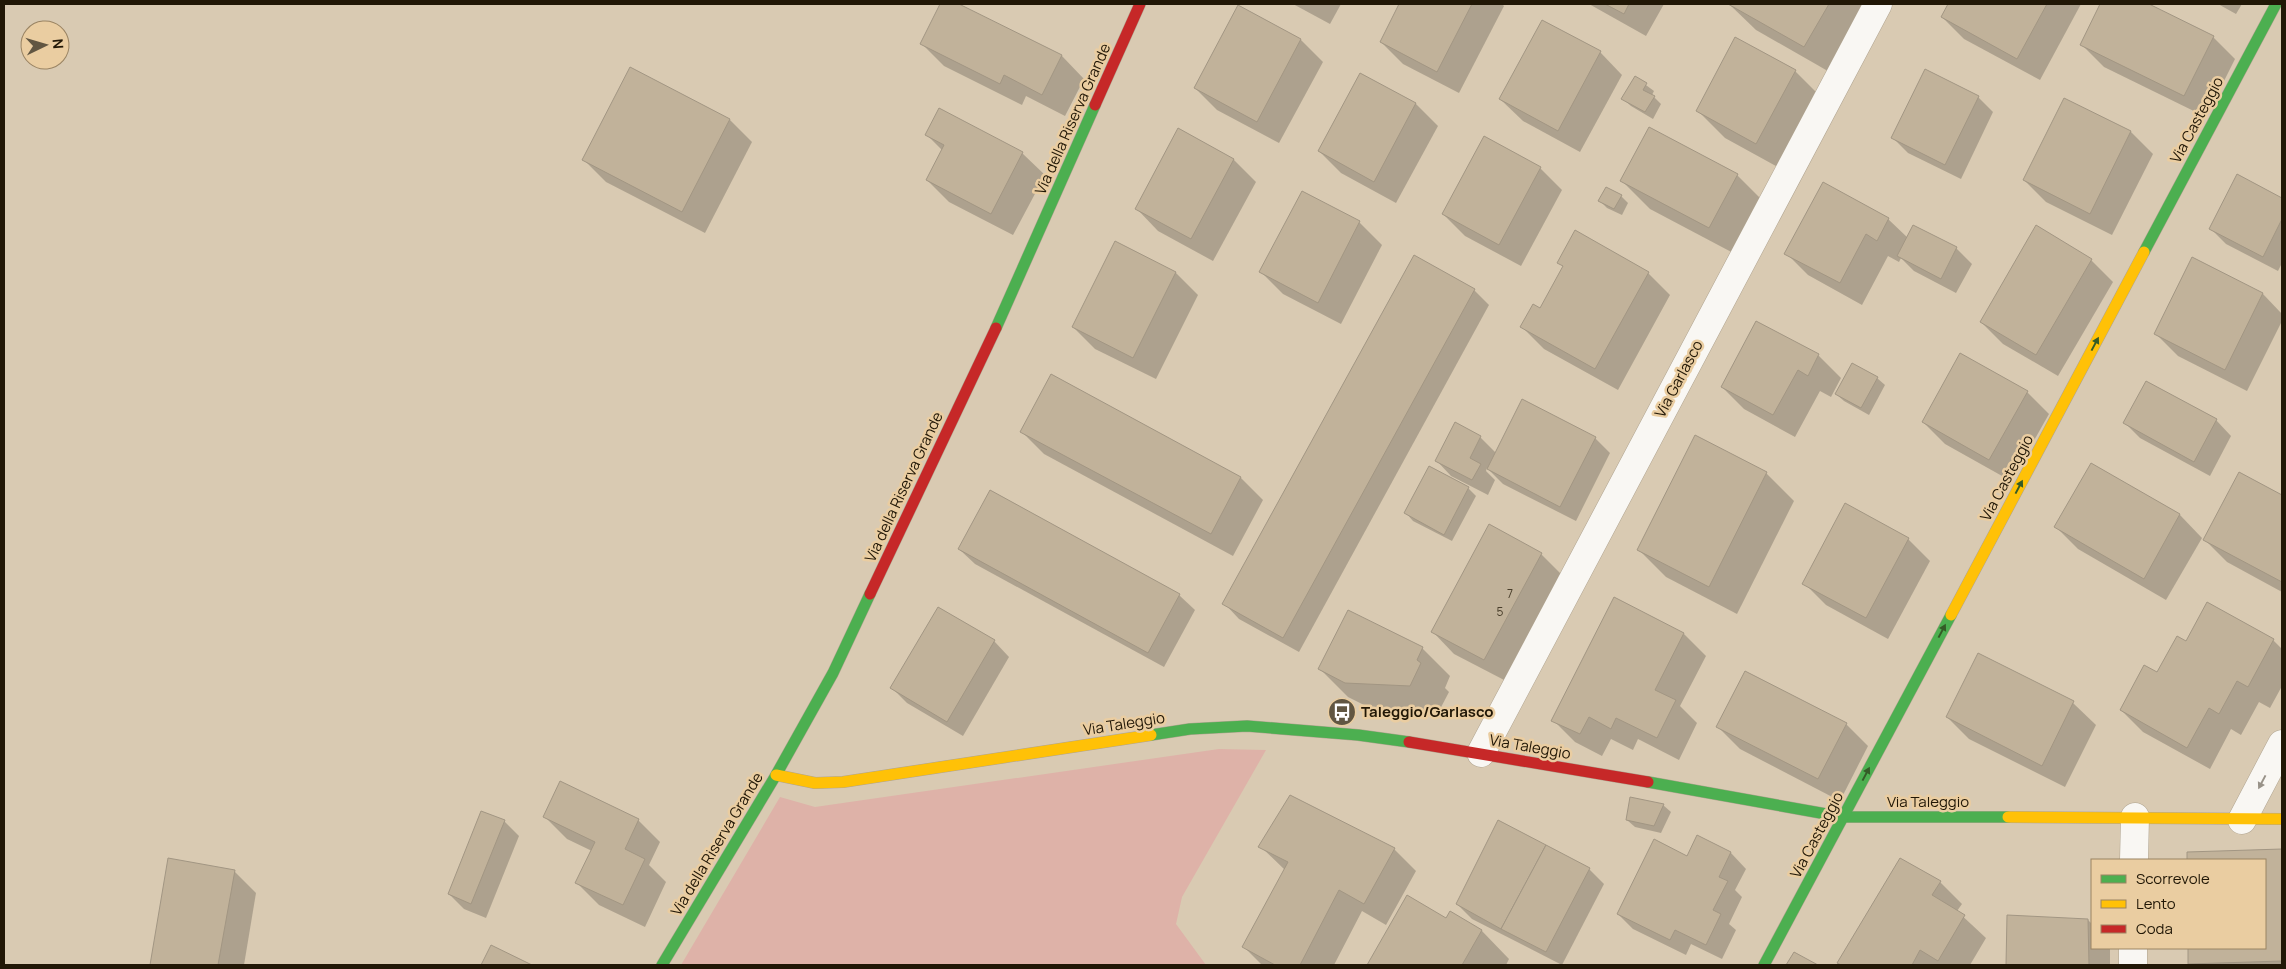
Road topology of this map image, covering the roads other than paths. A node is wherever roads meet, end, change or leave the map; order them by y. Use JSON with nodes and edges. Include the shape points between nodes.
{"nodes":[{"id":1,"x":1140,"y":4,"type":"edge"},
{"id":2,"x":1878,"y":4,"type":"edge"},
{"id":3,"x":2276,"y":4,"type":"edge"},
{"id":4,"x":2282,"y":744,"type":"edge"},
{"id":5,"x":1481,"y":753,"type":"junction"},
{"id":6,"x":776,"y":775,"type":"junction"},
{"id":7,"x":1843,"y":817,"type":"junction"},
{"id":8,"x":2135,"y":817,"type":"junction"},
{"id":9,"x":2282,"y":819,"type":"edge"},
{"id":10,"x":2242,"y":820,"type":"junction"},
{"id":11,"x":2134,"y":859,"type":"edge"},
{"id":12,"x":2133,"y":949,"type":"edge"},
{"id":13,"x":662,"y":965,"type":"edge"},
{"id":14,"x":1764,"y":965,"type":"edge"},
{"id":15,"x":2133,"y":965,"type":"edge"}],
"edges":[{"from":1,"to":6,"type":"street","name":"Via della Riserva Grande","via":[[1001,317],[843,652]]},
{"from":2,"to":5,"type":"street","name":"Via Garlasco"},
{"from":7,"to":3,"type":"street","name":"Via Casteggio","one_way":true},
{"from":4,"to":10,"type":"street","one_way":true},
{"from":5,"to":6,"type":"street","name":"Via Taleggio","via":[[1358,735],[1230,726],[1190,729],[842,782],[815,783]]},
{"from":5,"to":7,"type":"street","name":"Via Taleggio"},
{"from":6,"to":13,"type":"street","name":"Via della Riserva Grande"},
{"from":7,"to":8,"type":"street","name":"Via Taleggio"},
{"from":7,"to":14,"type":"street","name":"Via Casteggio"},
{"from":8,"to":10,"type":"street","name":"Via Taleggio"},
{"from":8,"to":11,"type":"street"},
{"from":9,"to":10,"type":"street","name":"Via Taleggio"},
{"from":12,"to":15,"type":"street"}]}
